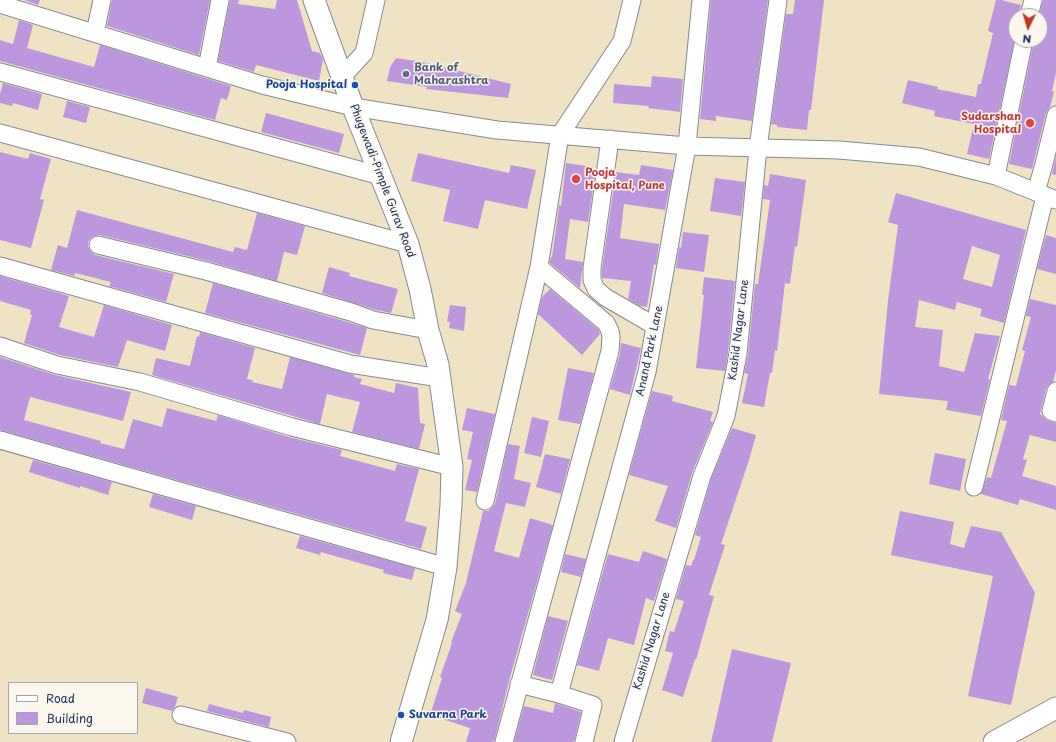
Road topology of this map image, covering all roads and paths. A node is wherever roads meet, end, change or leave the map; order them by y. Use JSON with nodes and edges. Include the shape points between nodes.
{"nodes":[{"id":1,"x":102,"y":0,"type":"edge"},
{"id":2,"x":220,"y":0,"type":"edge"},
{"id":3,"x":314,"y":0,"type":"edge"},
{"id":4,"x":376,"y":0,"type":"edge"},
{"id":5,"x":632,"y":0,"type":"edge"},
{"id":6,"x":701,"y":0,"type":"edge"},
{"id":7,"x":778,"y":0,"type":"edge"},
{"id":8,"x":5,"y":3,"type":"edge"},
{"id":9,"x":95,"y":33,"type":"junction"},
{"id":10,"x":1022,"y":48,"type":"edge"},
{"id":11,"x":206,"y":68,"type":"junction"},
{"id":12,"x":0,"y":72,"type":"edge"},
{"id":13,"x":342,"y":77,"type":"junction"},
{"id":14,"x":353,"y":107,"type":"junction"},
{"id":15,"x":1056,"y":115,"type":"edge"},
{"id":16,"x":0,"y":133,"type":"edge"},
{"id":17,"x":560,"y":135,"type":"junction"},
{"id":18,"x":610,"y":139,"type":"junction"},
{"id":19,"x":687,"y":146,"type":"junction"},
{"id":20,"x":758,"y":148,"type":"junction"},
{"id":21,"x":381,"y":176,"type":"junction"},
{"id":22,"x":996,"y":176,"type":"junction"},
{"id":23,"x":1046,"y":196,"type":"edge"},
{"id":24,"x":408,"y":244,"type":"junction"},
{"id":25,"x":98,"y":245,"type":"dead end"},
{"id":26,"x":0,"y":266,"type":"edge"},
{"id":27,"x":539,"y":267,"type":"junction"},
{"id":28,"x":655,"y":326,"type":"junction"},
{"id":29,"x":428,"y":330,"type":"junction"},
{"id":30,"x":0,"y":346,"type":"edge"},
{"id":31,"x":440,"y":378,"type":"junction"},
{"id":32,"x":1056,"y":391,"type":"edge"},
{"id":33,"x":1056,"y":412,"type":"edge"},
{"id":34,"x":0,"y":440,"type":"edge"},
{"id":35,"x":452,"y":467,"type":"junction"},
{"id":36,"x":974,"y":487,"type":"dead end"},
{"id":37,"x":485,"y":501,"type":"dead end"},
{"id":38,"x":446,"y":567,"type":"junction"},
{"id":39,"x":520,"y":684,"type":"junction"},
{"id":40,"x":559,"y":694,"type":"junction"},
{"id":41,"x":1056,"y":708,"type":"edge"},
{"id":42,"x":181,"y":715,"type":"dead end"},
{"id":43,"x":287,"y":742,"type":"edge"},
{"id":44,"x":401,"y":742,"type":"edge"},
{"id":45,"x":504,"y":742,"type":"edge"},
{"id":46,"x":584,"y":742,"type":"edge"},
{"id":47,"x":623,"y":742,"type":"edge"},
{"id":48,"x":994,"y":742,"type":"edge"}],
"edges":[{"from":1,"to":9,"type":"street"},
{"from":2,"to":11,"type":"street"},
{"from":3,"to":13,"type":"street","name":"Phugewadi-Pimple Gurav Road"},
{"from":4,"to":13,"type":"street","via":[[364,53]]},
{"from":5,"to":17,"type":"street","via":[[622,42]]},
{"from":6,"to":19,"type":"street","name":"Anand Park Lane"},
{"from":7,"to":20,"type":"street","name":"Kashid Nagar Lane"},
{"from":8,"to":9,"type":"street"},
{"from":9,"to":11,"type":"street"},
{"from":10,"to":22,"type":"street"},
{"from":11,"to":14,"type":"street","via":[[262,85]]},
{"from":12,"to":21,"type":"street"},
{"from":13,"to":14,"type":"street","name":"Phugewadi-Pimple Gurav Road"},
{"from":14,"to":17,"type":"street","via":[[497,130]]},
{"from":14,"to":21,"type":"street","name":"Phugewadi-Pimple Gurav Road"},
{"from":15,"to":23,"type":"street","via":[[1044,164]]},
{"from":16,"to":24,"type":"street"},
{"from":17,"to":18,"type":"street"},
{"from":17,"to":27,"type":"street"},
{"from":18,"to":19,"type":"street"},
{"from":18,"to":28,"type":"street","via":[[592,280],[596,289],[606,297]]},
{"from":19,"to":20,"type":"street"},
{"from":19,"to":28,"type":"street","name":"Anand Park Lane"},
{"from":20,"to":22,"type":"street","via":[[839,150],[919,157]]},
{"from":20,"to":47,"type":"street","name":"Kashid Nagar Lane","via":[[738,354],[726,416],[702,476]]},
{"from":21,"to":24,"type":"street","name":"Phugewadi-Pimple Gurav Road"},
{"from":22,"to":23,"type":"street"},
{"from":23,"to":36,"type":"street"},
{"from":24,"to":29,"type":"street","name":"Phugewadi-Pimple Gurav Road"},
{"from":25,"to":29,"type":"street","via":[[206,271],[373,320]]},
{"from":26,"to":31,"type":"street","via":[[350,364]]},
{"from":27,"to":37,"type":"street"},
{"from":27,"to":39,"type":"street","via":[[606,323],[611,337],[608,359]]},
{"from":28,"to":40,"type":"street","name":"Anand Park Lane","via":[[647,372]]},
{"from":29,"to":31,"type":"street","name":"Phugewadi-Pimple Gurav Road"},
{"from":30,"to":35,"type":"street","via":[[57,365],[140,382],[292,427]]},
{"from":31,"to":35,"type":"street","name":"Phugewadi-Pimple Gurav Road"},
{"from":32,"to":33,"type":"street","via":[[1051,411]]},
{"from":34,"to":38,"type":"street"},
{"from":35,"to":38,"type":"street","name":"Phugewadi-Pimple Gurav Road","via":[[452,505]]},
{"from":38,"to":44,"type":"street","name":"Phugewadi-Pimple Gurav Road","via":[[437,620]]},
{"from":39,"to":40,"type":"street"},
{"from":39,"to":45,"type":"street"},
{"from":40,"to":46,"type":"street","via":[[593,705]]},
{"from":41,"to":48,"type":"street"},
{"from":42,"to":43,"type":"street"}]}
